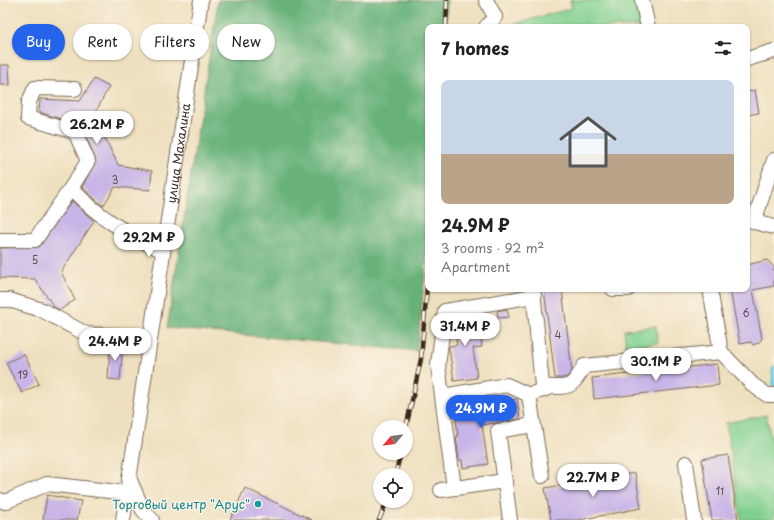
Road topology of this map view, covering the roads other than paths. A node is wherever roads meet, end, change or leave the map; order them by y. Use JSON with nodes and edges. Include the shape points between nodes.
{"nodes":[{"id":1,"x":201,"y":0,"type":"edge"},
{"id":2,"x":486,"y":0,"type":"edge"},
{"id":3,"x":642,"y":0,"type":"edge"},
{"id":4,"x":489,"y":24,"type":"edge"},
{"id":5,"x":647,"y":24,"type":"edge"},
{"id":6,"x":774,"y":51,"type":"edge"},
{"id":7,"x":750,"y":58,"type":"edge"},
{"id":8,"x":75,"y":89,"type":"dead end"},
{"id":9,"x":774,"y":160,"type":"edge"},
{"id":10,"x":71,"y":188,"type":"junction"},
{"id":11,"x":750,"y":220,"type":"edge"},
{"id":12,"x":774,"y":226,"type":"edge"},
{"id":13,"x":0,"y":240,"type":"edge"},
{"id":14,"x":163,"y":251,"type":"junction"},
{"id":15,"x":711,"y":292,"type":"edge"},
{"id":16,"x":533,"y":293,"type":"edge"},
{"id":17,"x":0,"y":300,"type":"edge"},
{"id":18,"x":149,"y":344,"type":"junction"},
{"id":19,"x":721,"y":352,"type":"junction"},
{"id":20,"x":551,"y":387,"type":"junction"},
{"id":21,"x":770,"y":395,"type":"edge"},
{"id":22,"x":443,"y":396,"type":"junction"},
{"id":23,"x":528,"y":396,"type":"junction"},
{"id":24,"x":533,"y":425,"type":"junction"},
{"id":25,"x":686,"y":463,"type":"dead end"},
{"id":26,"x":542,"y":476,"type":"dead end"},
{"id":27,"x":129,"y":478,"type":"junction"},
{"id":28,"x":505,"y":481,"type":"junction"},
{"id":29,"x":127,"y":493,"type":"junction"},
{"id":30,"x":0,"y":500,"type":"edge"},
{"id":31,"x":123,"y":520,"type":"edge"},
{"id":32,"x":152,"y":520,"type":"edge"},
{"id":33,"x":510,"y":520,"type":"edge"},
{"id":34,"x":694,"y":520,"type":"edge"}],
"edges":[{"from":1,"to":14,"type":"street","name":"улица Махалина"},
{"from":2,"to":4,"type":"street","via":[[495,17]]},
{"from":3,"to":5,"type":"street"},
{"from":6,"to":7,"type":"street"},
{"from":8,"to":10,"type":"street","via":[[35,88],[29,102],[28,118],[75,132],[88,161]]},
{"from":9,"to":11,"type":"street"},
{"from":10,"to":13,"type":"street","via":[[34,240]]},
{"from":10,"to":14,"type":"street","via":[[102,218]]},
{"from":11,"to":12,"type":"street"},
{"from":14,"to":18,"type":"street","name":"улица Махалина"},
{"from":15,"to":19,"type":"street"},
{"from":16,"to":20,"type":"street","via":[[540,377],[542,386]]},
{"from":16,"to":22,"type":"street","via":[[445,311],[438,365]]},
{"from":17,"to":18,"type":"street","via":[[9,300],[42,310],[86,334],[123,336]]},
{"from":18,"to":27,"type":"street","name":"улица Махалина"},
{"from":19,"to":20,"type":"street","via":[[584,366],[576,381],[565,387]]},
{"from":19,"to":21,"type":"street","via":[[753,385]]},
{"from":20,"to":23,"type":"street"},
{"from":22,"to":23,"type":"street","via":[[508,385]]},
{"from":22,"to":28,"type":"street","via":[[447,489]]},
{"from":23,"to":24,"type":"street"},
{"from":24,"to":26,"type":"street"},
{"from":24,"to":28,"type":"street","via":[[498,431]]},
{"from":25,"to":34,"type":"street"},
{"from":27,"to":29,"type":"street","name":"улица Махалина"},
{"from":27,"to":32,"type":"street","via":[[143,510]]},
{"from":28,"to":33,"type":"street"},
{"from":29,"to":30,"type":"street","via":[[47,484],[6,502]]},
{"from":29,"to":31,"type":"street","name":"улица Махалина"}]}
